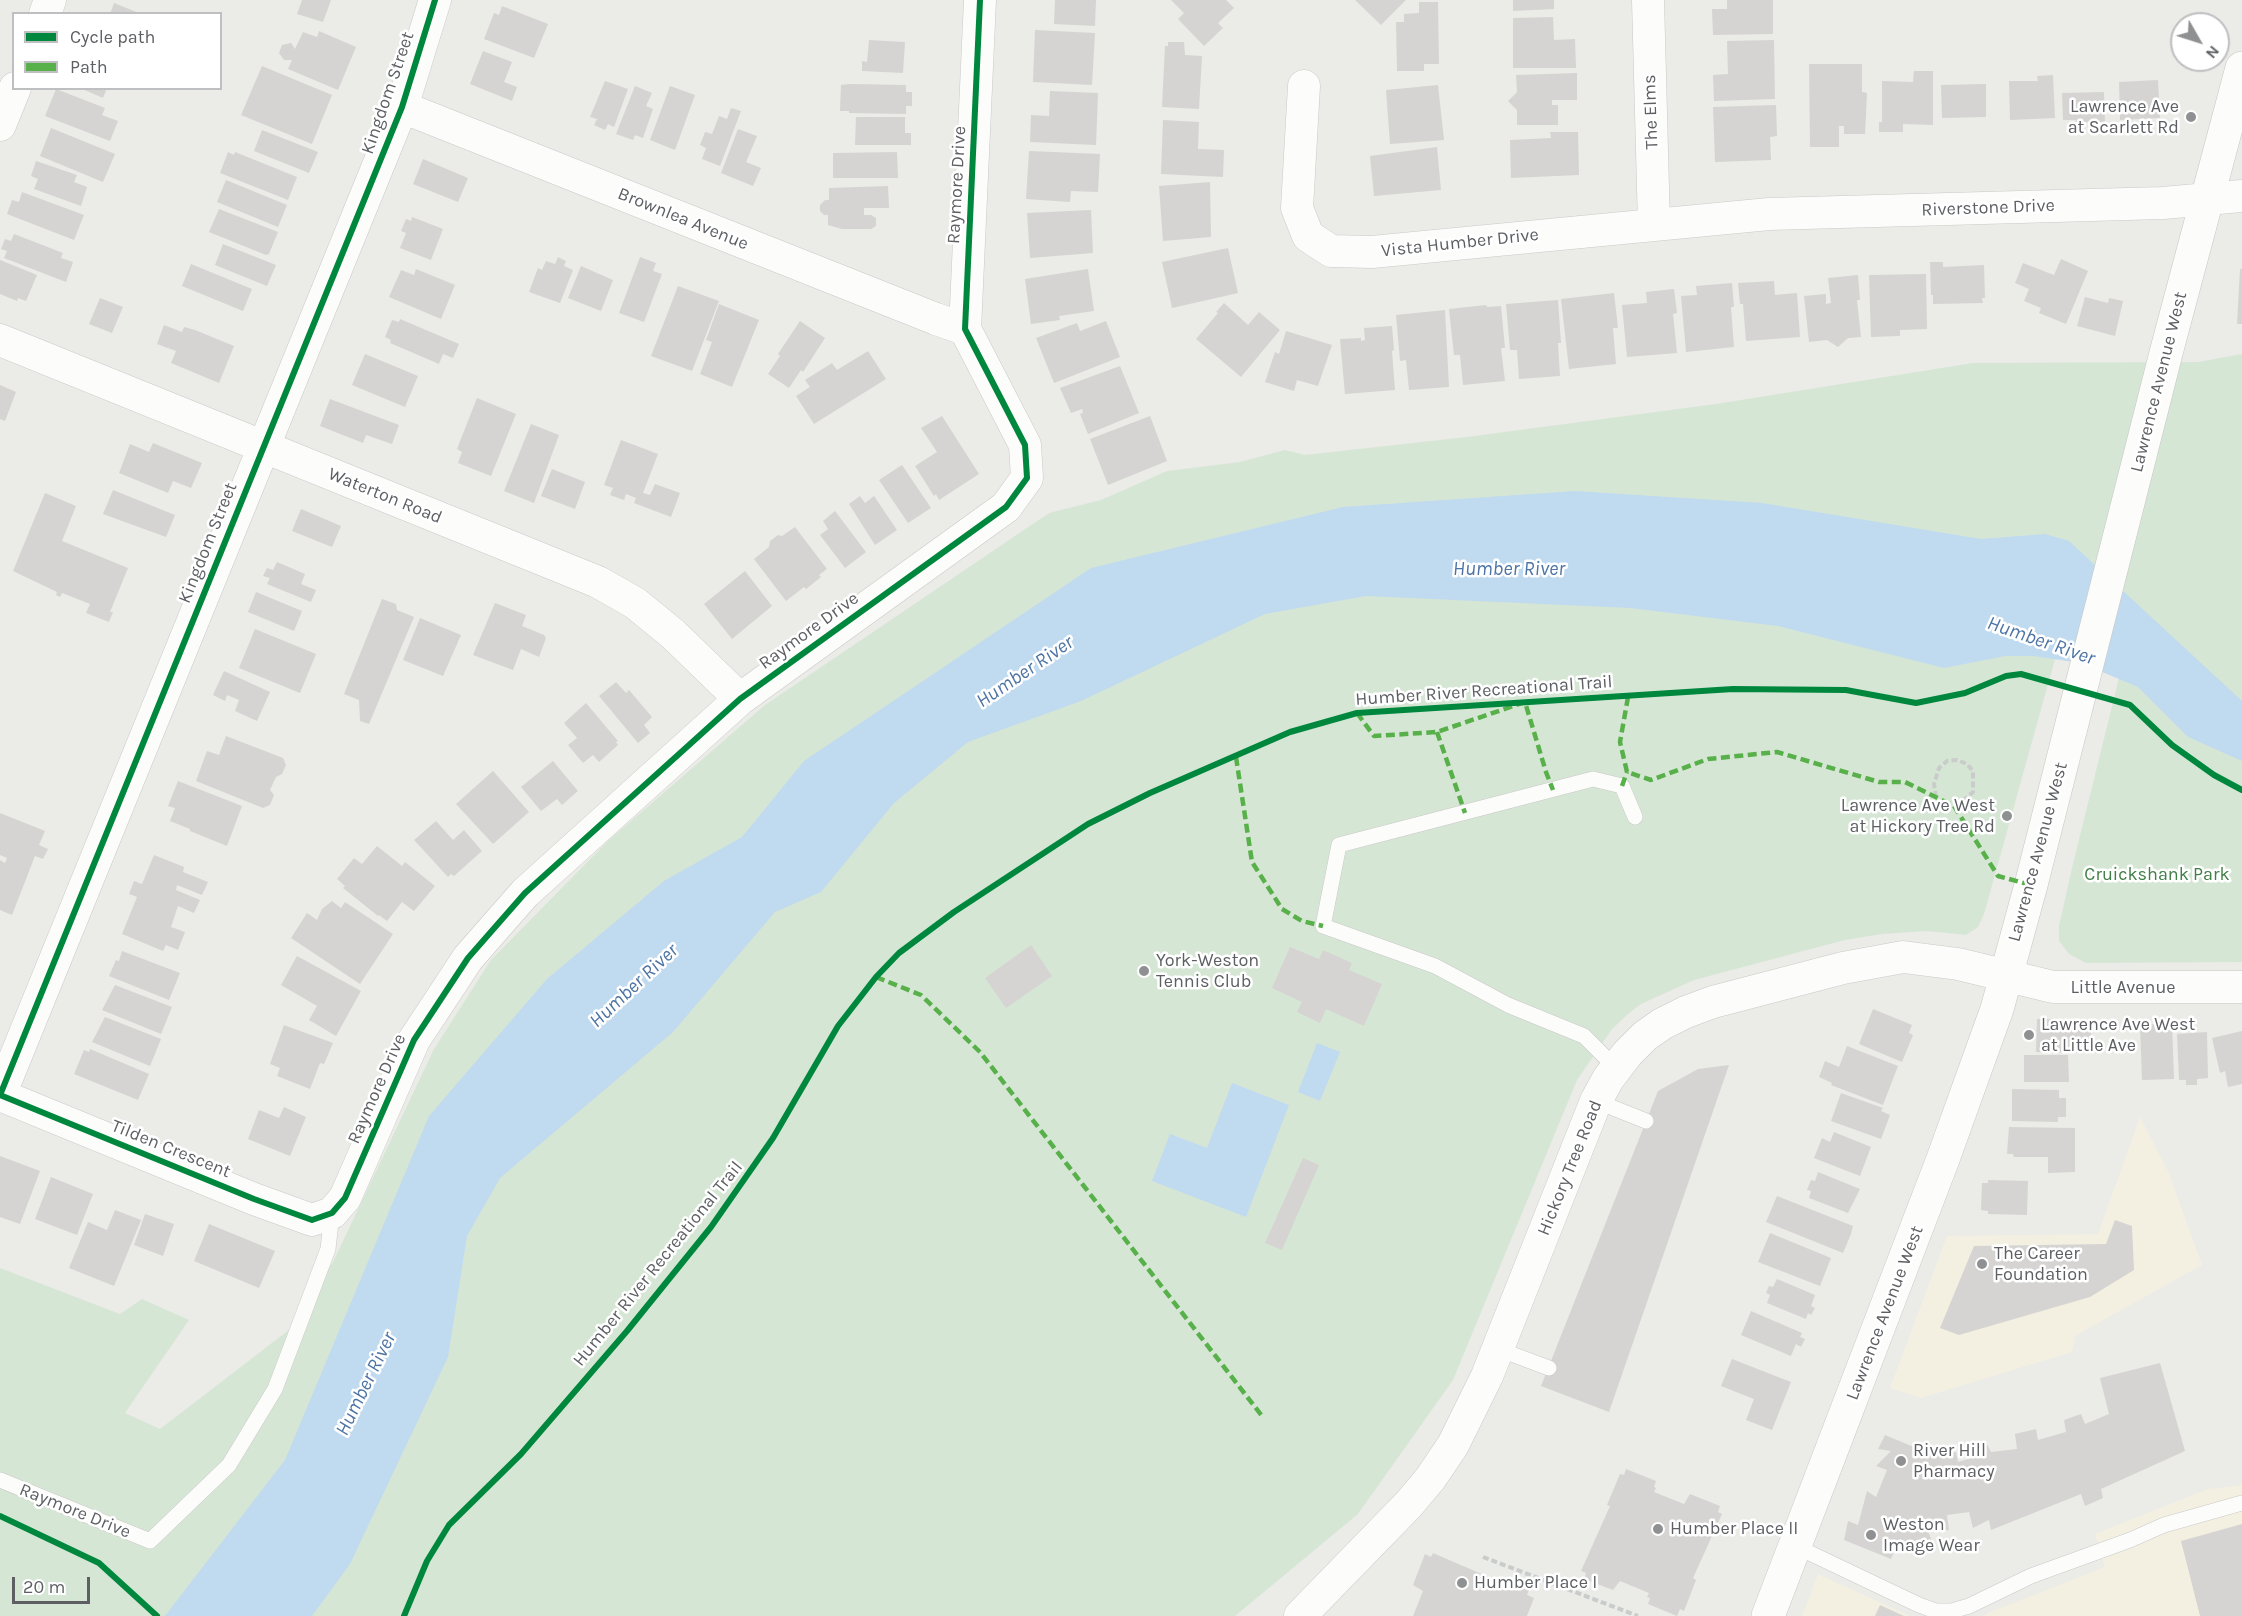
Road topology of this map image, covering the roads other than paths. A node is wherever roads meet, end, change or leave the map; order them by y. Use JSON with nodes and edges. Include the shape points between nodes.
{"nodes":[{"id":1,"x":435,"y":0,"type":"edge"},
{"id":2,"x":981,"y":0,"type":"edge"},
{"id":3,"x":1648,"y":0,"type":"edge"},
{"id":4,"x":2242,"y":68,"type":"edge"},
{"id":5,"x":1304,"y":86,"type":"dead end"},
{"id":6,"x":14,"y":90,"type":"edge"},
{"id":7,"x":402,"y":107,"type":"junction"},
{"id":8,"x":0,"y":125,"type":"edge"},
{"id":9,"x":2242,"y":196,"type":"edge"},
{"id":10,"x":2207,"y":200,"type":"junction"},
{"id":11,"x":1769,"y":214,"type":"joint"},
{"id":12,"x":1654,"y":225,"type":"junction"},
{"id":13,"x":965,"y":329,"type":"junction"},
{"id":14,"x":0,"y":340,"type":"edge"},
{"id":15,"x":264,"y":447,"type":"junction"},
{"id":16,"x":740,"y":699,"type":"junction"},
{"id":17,"x":1635,"y":817,"type":"dead end"},
{"id":18,"x":2006,"y":976,"type":"junction"},
{"id":19,"x":2242,"y":987,"type":"edge"},
{"id":20,"x":1616,"y":1067,"type":"junction"},
{"id":21,"x":0,"y":1095,"type":"edge"},
{"id":22,"x":1596,"y":1101,"type":"junction"},
{"id":23,"x":1646,"y":1121,"type":"dead end"},
{"id":24,"x":332,"y":1212,"type":"junction"},
{"id":25,"x":1498,"y":1349,"type":"junction"},
{"id":26,"x":1549,"y":1368,"type":"dead end"},
{"id":27,"x":0,"y":1479,"type":"edge"},
{"id":28,"x":2242,"y":1503,"type":"edge"},
{"id":29,"x":1795,"y":1546,"type":"junction"},
{"id":30,"x":1300,"y":1616,"type":"edge"},
{"id":31,"x":1768,"y":1616,"type":"edge"}],
"edges":[{"from":1,"to":7,"type":"street","name":"Kingdom Street"},
{"from":2,"to":13,"type":"street","name":"Raymore Drive"},
{"from":3,"to":12,"type":"street","name":"The Elms"},
{"from":4,"to":10,"type":"main road","name":"Lawrence Avenue West"},
{"from":5,"to":12,"type":"street","name":"Vista Humber Drive","via":[[1298,208],[1308,236],[1331,251],[1372,252]]},
{"from":6,"to":8,"type":"street"},
{"from":7,"to":13,"type":"street","name":"Brownlea Avenue"},
{"from":7,"to":15,"type":"street","name":"Kingdom Street"},
{"from":9,"to":10,"type":"street","name":"Riverstone Drive"},
{"from":10,"to":11,"type":"street","name":"Riverstone Drive"},
{"from":10,"to":18,"type":"main road","name":"Lawrence Avenue West"},
{"from":11,"to":12,"type":"street","name":"Vista Humber Drive"},
{"from":13,"to":16,"type":"street","name":"Raymore Drive","via":[[1025,445],[1027,478],[1006,507]]},
{"from":14,"to":15,"type":"street","name":"Waterton Road"},
{"from":15,"to":16,"type":"street","name":"Waterton Road","via":[[598,582],[635,603],[673,634]]},
{"from":15,"to":21,"type":"street","name":"Kingdom Street"},
{"from":16,"to":24,"type":"street","name":"Raymore Drive","via":[[525,893],[468,958],[414,1040],[345,1198]]},
{"from":17,"to":20,"type":"lane","via":[[1622,786],[1593,779],[1339,845],[1323,926],[1436,966],[1508,1005],[1584,1036]]},
{"from":18,"to":19,"type":"street","name":"Little Avenue","via":[[2070,988]]},
{"from":18,"to":20,"type":"street","name":"Hickory Tree Road","via":[[1958,964],[1903,957],[1843,968],[1686,1012],[1645,1036]]},
{"from":18,"to":29,"type":"main road","name":"Lawrence Avenue West","via":[[1943,1159]]},
{"from":20,"to":22,"type":"street","name":"Hickory Tree Road"},
{"from":21,"to":24,"type":"street","name":"Tilden Crescent","via":[[303,1218],[312,1220]]},
{"from":22,"to":23,"type":"lane"},
{"from":22,"to":25,"type":"street","name":"Hickory Tree Road"},
{"from":24,"to":27,"type":"lane","name":"Raymore Drive","via":[[328,1250],[275,1389],[229,1466],[150,1542]]},
{"from":25,"to":26,"type":"lane"},
{"from":25,"to":30,"type":"street","name":"Hickory Tree Road","via":[[1467,1421],[1430,1479]]},
{"from":28,"to":29,"type":"lane","via":[[2164,1525],[1952,1611],[1919,1605]]},
{"from":29,"to":31,"type":"main road","name":"Lawrence Avenue West"}]}
